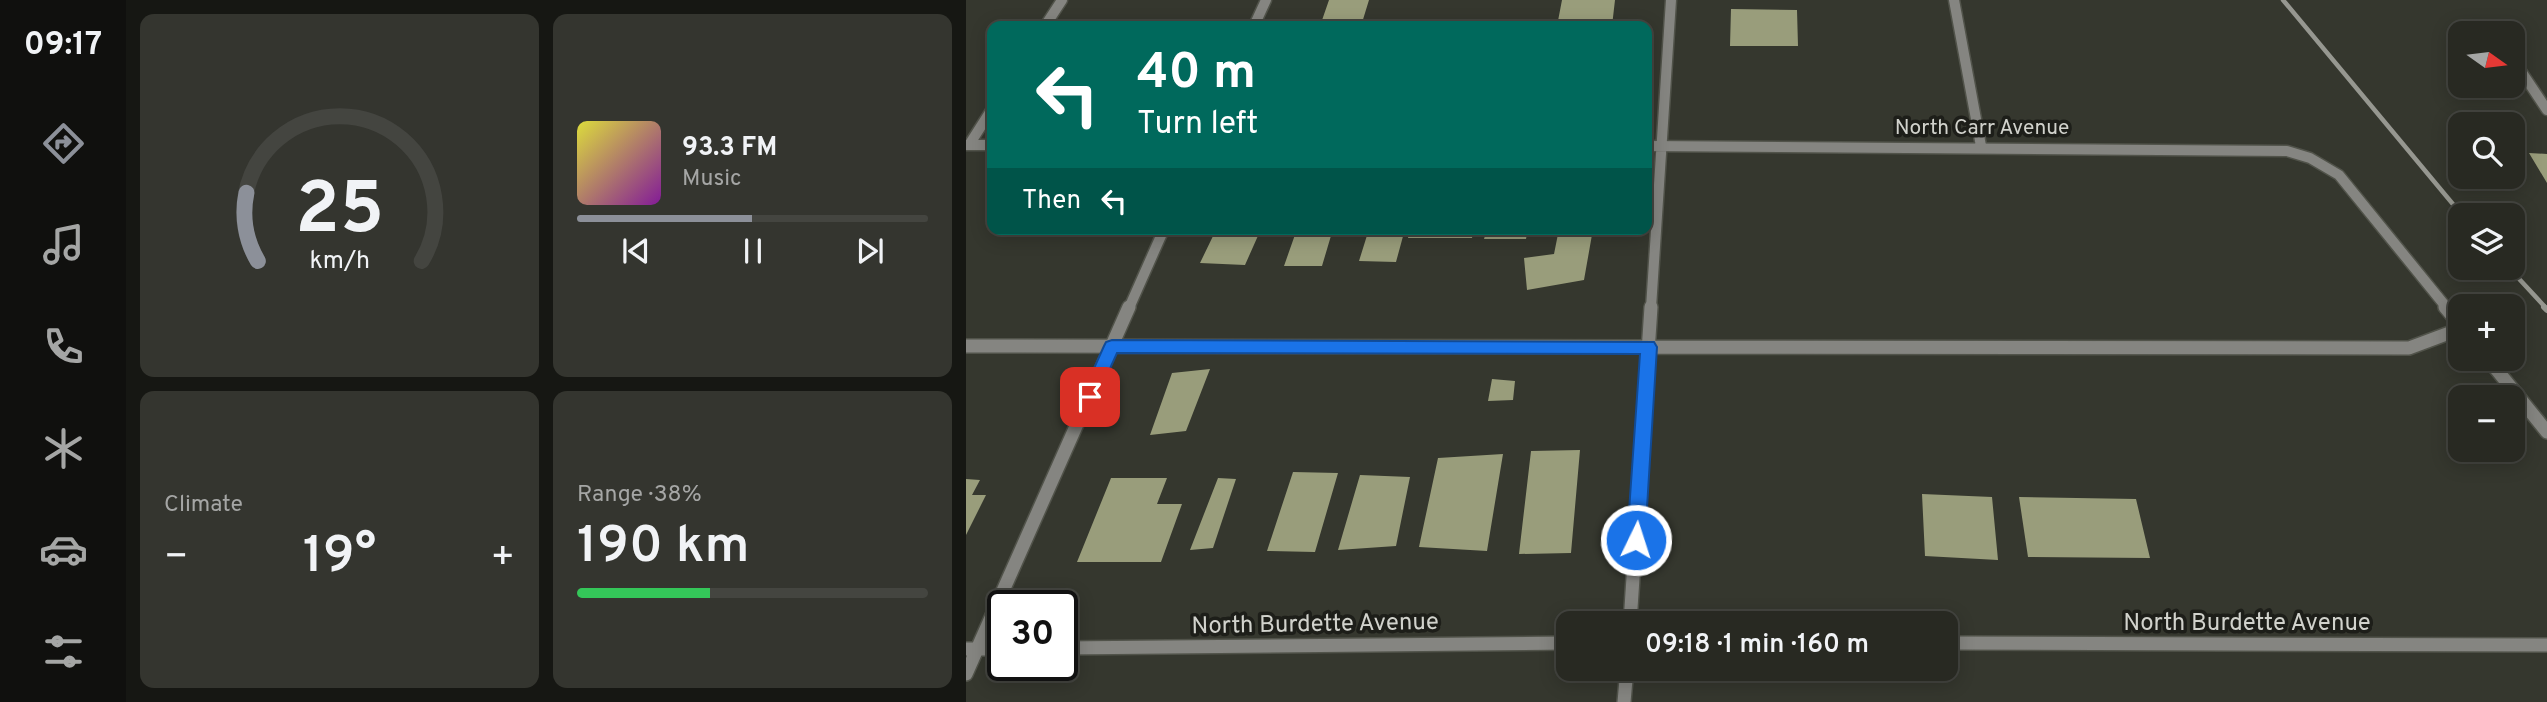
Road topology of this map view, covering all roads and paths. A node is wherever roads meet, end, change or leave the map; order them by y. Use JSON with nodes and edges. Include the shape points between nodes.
{"nodes":[{"id":1,"x":1062,"y":0,"type":"edge"},
{"id":2,"x":1266,"y":0,"type":"edge"},
{"id":3,"x":1671,"y":0,"type":"edge"},
{"id":4,"x":1954,"y":0,"type":"edge"},
{"id":5,"x":1048,"y":21,"type":"edge"},
{"id":6,"x":1256,"y":21,"type":"edge"},
{"id":7,"x":2525,"y":76,"type":"edge"},
{"id":8,"x":2547,"y":110,"type":"edge"},
{"id":9,"x":987,"y":116,"type":"edge"},
{"id":10,"x":967,"y":145,"type":"edge"},
{"id":11,"x":987,"y":145,"type":"edge"},
{"id":12,"x":1652,"y":146,"type":"edge"},
{"id":13,"x":1662,"y":146,"type":"junction"},
{"id":14,"x":1981,"y":146,"type":"junction"},
{"id":15,"x":1161,"y":235,"type":"edge"},
{"id":16,"x":2448,"y":312,"type":"edge"},
{"id":17,"x":2448,"y":332,"type":"edge"},
{"id":18,"x":966,"y":346,"type":"edge"},
{"id":19,"x":1112,"y":346,"type":"junction"},
{"id":20,"x":1649,"y":347,"type":"junction"},
{"id":21,"x":2498,"y":371,"type":"edge"},
{"id":22,"x":2547,"y":432,"type":"edge"},
{"id":23,"x":1631,"y":611,"type":"edge"},
{"id":24,"x":1556,"y":643,"type":"edge"},
{"id":25,"x":1958,"y":643,"type":"edge"},
{"id":26,"x":2547,"y":646,"type":"edge"},
{"id":27,"x":972,"y":649,"type":"edge"},
{"id":28,"x":1078,"y":649,"type":"edge"},
{"id":29,"x":966,"y":674,"type":"edge"},
{"id":30,"x":1626,"y":681,"type":"edge"},
{"id":31,"x":1624,"y":702,"type":"edge"}],
"edges":[{"from":1,"to":5,"type":"street"},
{"from":2,"to":6,"type":"street"},
{"from":3,"to":13,"type":"street"},
{"from":4,"to":14,"type":"street"},
{"from":7,"to":8,"type":"street"},
{"from":9,"to":10,"type":"street"},
{"from":10,"to":11,"type":"street"},
{"from":12,"to":13,"type":"street","name":"North Carr Avenue"},
{"from":13,"to":14,"type":"street","name":"North Carr Avenue"},
{"from":13,"to":20,"type":"street"},
{"from":14,"to":16,"type":"street","name":"North Carr Avenue","via":[[2278,149],[2316,158],[2339,175]]},
{"from":15,"to":19,"type":"street"},
{"from":17,"to":20,"type":"street","via":[[2409,348]]},
{"from":18,"to":19,"type":"street"},
{"from":19,"to":20,"type":"street"},
{"from":19,"to":27,"type":"street"},
{"from":20,"to":23,"type":"street"},
{"from":21,"to":22,"type":"street"},
{"from":24,"to":28,"type":"street","name":"North Burdette Avenue"},
{"from":25,"to":26,"type":"street","name":"North Burdette Avenue"},
{"from":27,"to":29,"type":"street"},
{"from":30,"to":31,"type":"street"}]}
